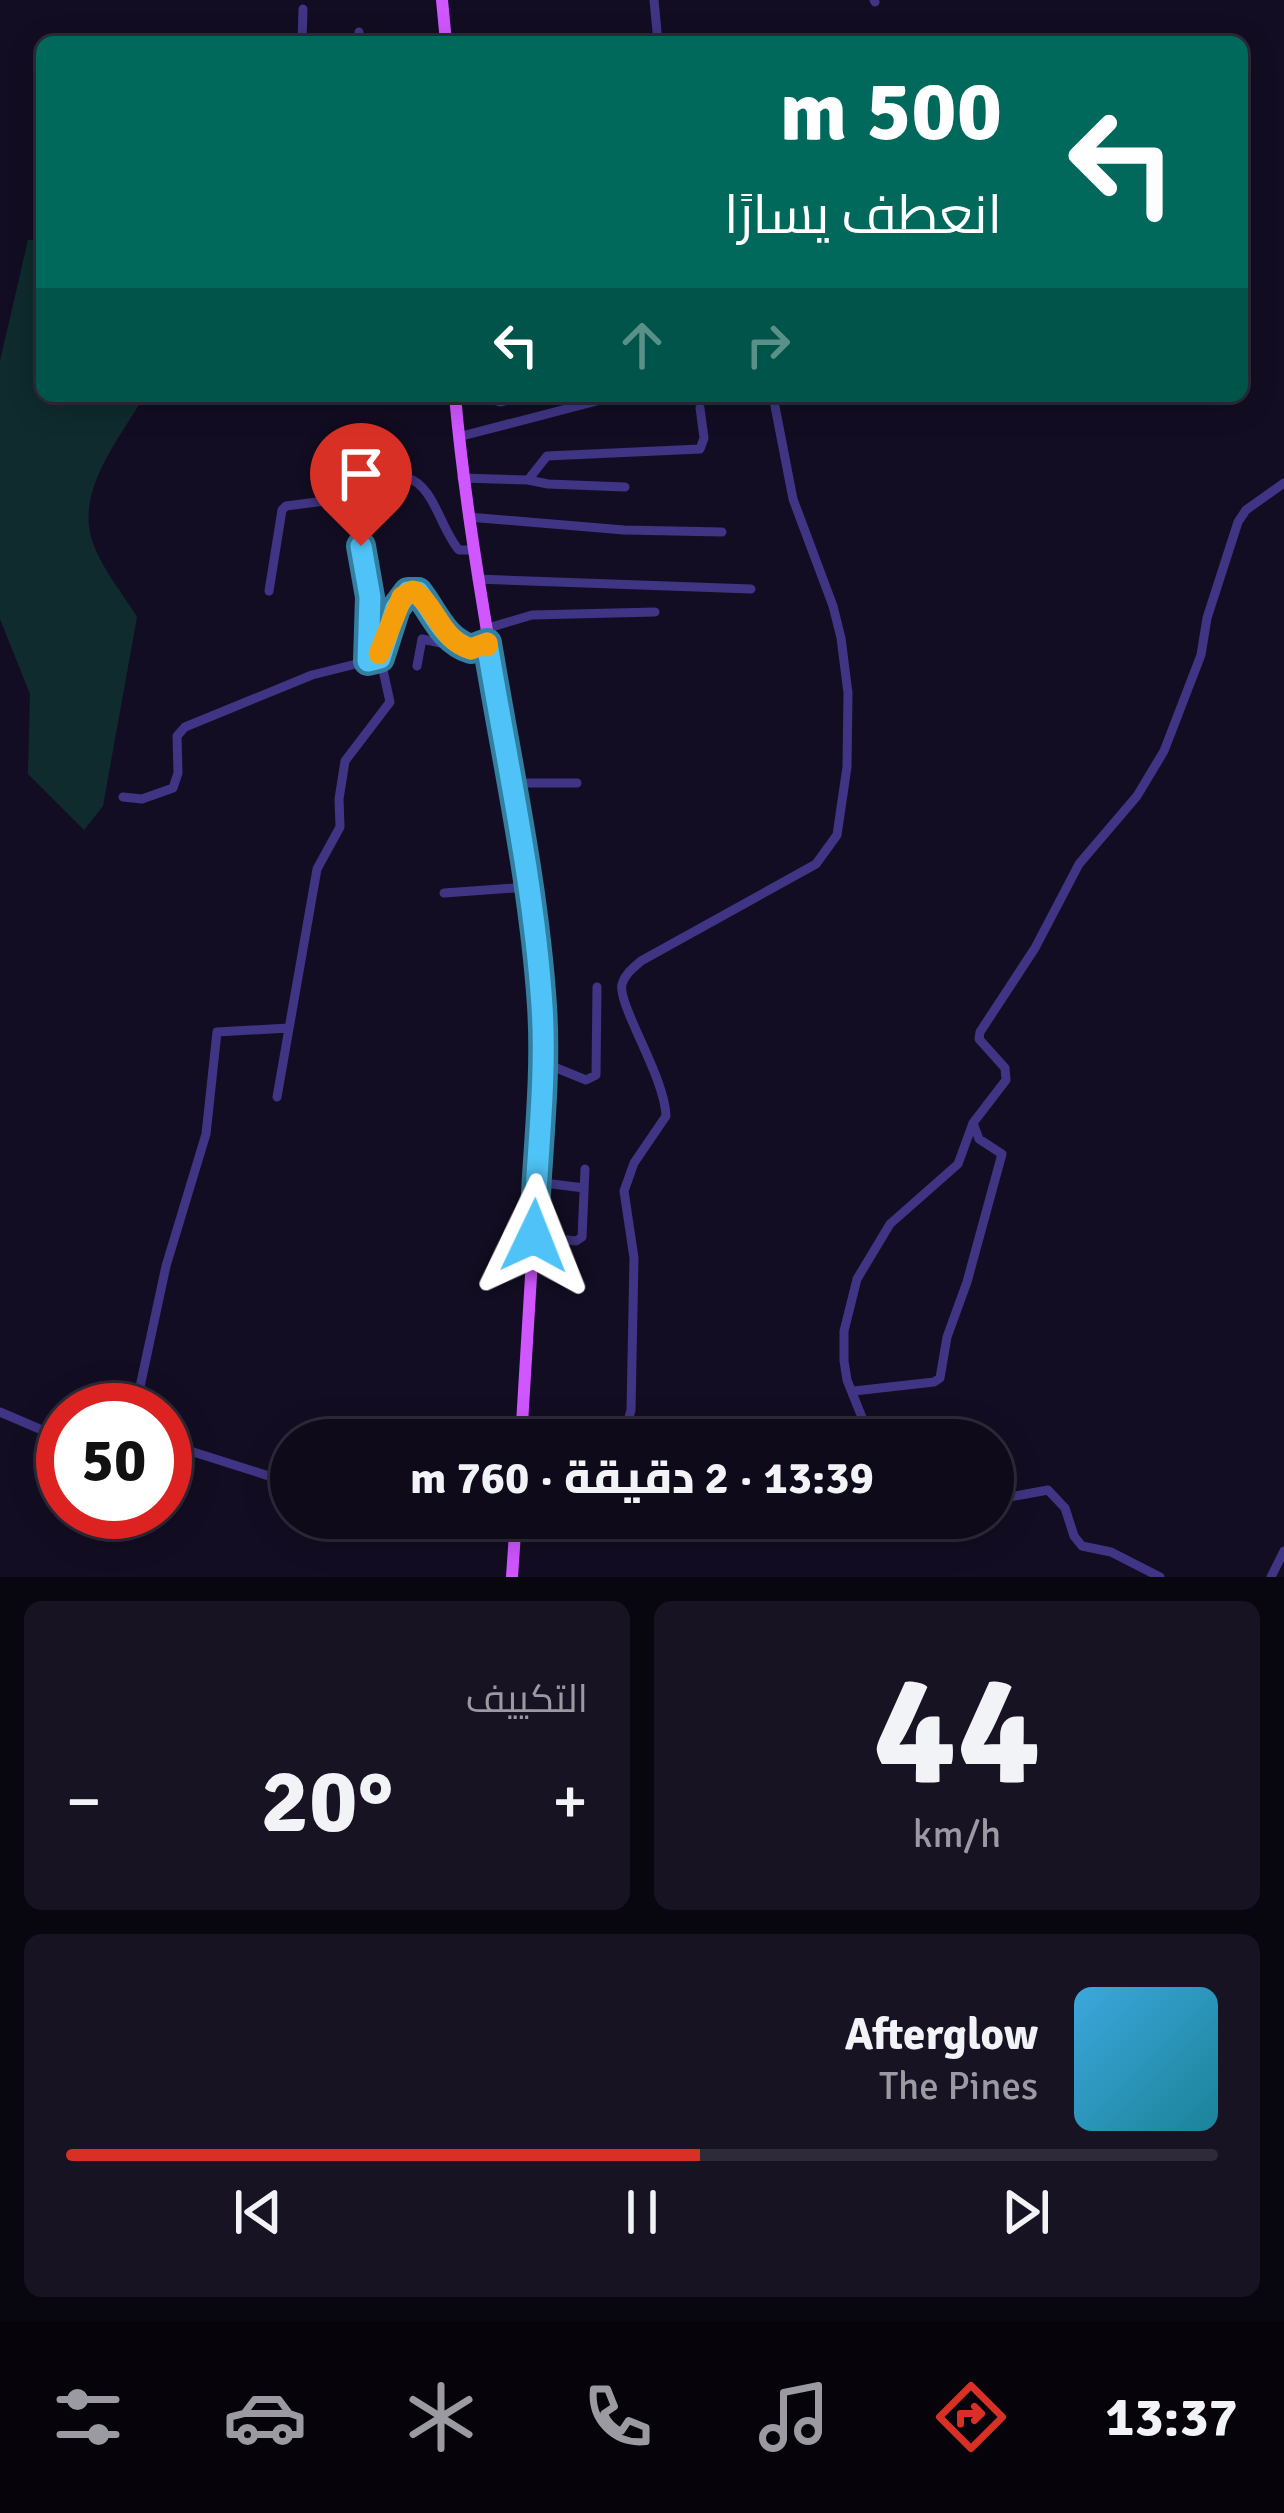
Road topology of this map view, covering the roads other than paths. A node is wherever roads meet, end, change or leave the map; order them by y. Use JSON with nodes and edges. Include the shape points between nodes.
{"nodes":[{"id":1,"x":442,"y":0,"type":"edge"},
{"id":2,"x":655,"y":0,"type":"edge"},
{"id":3,"x":303,"y":10,"type":"dead end"},
{"id":4,"x":302,"y":36,"type":"edge"},
{"id":5,"x":445,"y":36,"type":"edge"},
{"id":6,"x":658,"y":36,"type":"edge"},
{"id":7,"x":455,"y":402,"type":"edge"},
{"id":8,"x":593,"y":402,"type":"edge"},
{"id":9,"x":774,"y":402,"type":"edge"},
{"id":10,"x":700,"y":408,"type":"dead end"},
{"id":11,"x":458,"y":437,"type":"junction"},
{"id":12,"x":462,"y":478,"type":"junction"},
{"id":13,"x":528,"y":480,"type":"junction"},
{"id":14,"x":1284,"y":483,"type":"edge"},
{"id":15,"x":625,"y":487,"type":"dead end"},
{"id":16,"x":468,"y":517,"type":"junction"},
{"id":17,"x":364,"y":524,"type":"dead end"},
{"id":18,"x":722,"y":532,"type":"dead end"},
{"id":19,"x":473,"y":550,"type":"junction"},
{"id":20,"x":477,"y":579,"type":"junction"},
{"id":21,"x":751,"y":589,"type":"dead end"},
{"id":22,"x":269,"y":591,"type":"dead end"},
{"id":23,"x":655,"y":612,"type":"dead end"},
{"id":24,"x":486,"y":636,"type":"junction"},
{"id":25,"x":464,"y":648,"type":"junction"},
{"id":26,"x":374,"y":659,"type":"junction"},
{"id":27,"x":417,"y":666,"type":"dead end"},
{"id":28,"x":510,"y":783,"type":"junction"},
{"id":29,"x":577,"y":783,"type":"dead end"},
{"id":30,"x":123,"y":797,"type":"dead end"},
{"id":31,"x":528,"y":887,"type":"junction"},
{"id":32,"x":444,"y":892,"type":"dead end"},
{"id":33,"x":597,"y":987,"type":"dead end"},
{"id":34,"x":289,"y":1028,"type":"junction"},
{"id":35,"x":544,"y":1063,"type":"junction"},
{"id":36,"x":277,"y":1097,"type":"dead end"},
{"id":37,"x":973,"y":1123,"type":"junction"},
{"id":38,"x":585,"y":1169,"type":"dead end"},
{"id":39,"x":536,"y":1182,"type":"junction"},
{"id":40,"x":584,"y":1188,"type":"junction"},
{"id":41,"x":534,"y":1236,"type":"junction"},
{"id":42,"x":141,"y":1383,"type":"edge"},
{"id":43,"x":854,"y":1391,"type":"junction"},
{"id":44,"x":0,"y":1412,"type":"edge"},
{"id":45,"x":522,"y":1419,"type":"edge"},
{"id":46,"x":629,"y":1419,"type":"edge"},
{"id":47,"x":864,"y":1419,"type":"edge"},
{"id":48,"x":36,"y":1427,"type":"edge"},
{"id":49,"x":192,"y":1452,"type":"edge"},
{"id":50,"x":270,"y":1476,"type":"edge"},
{"id":51,"x":1014,"y":1496,"type":"edge"},
{"id":52,"x":514,"y":1539,"type":"edge"},
{"id":53,"x":1284,"y":1551,"type":"edge"},
{"id":54,"x":512,"y":1577,"type":"edge"},
{"id":55,"x":1160,"y":1577,"type":"edge"},
{"id":56,"x":1271,"y":1577,"type":"edge"}],
"edges":[{"from":1,"to":5,"type":"main road"},
{"from":2,"to":6,"type":"street"},
{"from":3,"to":4,"type":"street"},
{"from":7,"to":11,"type":"main road"},
{"from":8,"to":11,"type":"street"},
{"from":9,"to":46,"type":"street","via":[[793,499],[841,638],[848,693],[843,805],[837,836],[816,864],[625,977],[622,997],[659,1076],[666,1116],[626,1177],[634,1258]]},
{"from":10,"to":13,"type":"street","via":[[700,449],[547,456]]},
{"from":11,"to":12,"type":"main road"},
{"from":12,"to":13,"type":"street"},
{"from":12,"to":16,"type":"main road"},
{"from":13,"to":15,"type":"street"},
{"from":14,"to":37,"type":"street","via":[[1238,522],[1164,752],[1079,863],[980,1032],[1007,1073]]},
{"from":16,"to":18,"type":"street"},
{"from":16,"to":19,"type":"main road"},
{"from":17,"to":26,"type":"street"},
{"from":19,"to":20,"type":"main road"},
{"from":19,"to":22,"type":"street","via":[[459,550],[423,485],[408,478],[379,494],[286,506]]},
{"from":20,"to":21,"type":"street"},
{"from":20,"to":24,"type":"main road"},
{"from":23,"to":24,"type":"street","via":[[532,615]]},
{"from":24,"to":25,"type":"street"},
{"from":24,"to":28,"type":"main road"},
{"from":25,"to":26,"type":"street","via":[[418,592],[408,592]]},
{"from":25,"to":27,"type":"street","via":[[422,639]]},
{"from":26,"to":30,"type":"street","via":[[185,727],[177,736],[173,788]]},
{"from":26,"to":34,"type":"street","via":[[390,702],[345,761],[340,827],[317,869]]},
{"from":28,"to":29,"type":"street"},
{"from":28,"to":31,"type":"main road"},
{"from":31,"to":32,"type":"street"},
{"from":31,"to":35,"type":"main road"},
{"from":33,"to":35,"type":"street","via":[[596,1075],[586,1080]]},
{"from":34,"to":36,"type":"street"},
{"from":34,"to":42,"type":"street","via":[[217,1032],[206,1134]]},
{"from":35,"to":39,"type":"main road"},
{"from":37,"to":43,"type":"street","via":[[958,1164],[890,1224],[857,1279],[844,1346]]},
{"from":37,"to":43,"type":"street","via":[[1002,1154],[940,1378]]},
{"from":38,"to":40,"type":"street"},
{"from":39,"to":40,"type":"street"},
{"from":39,"to":41,"type":"main road"},
{"from":40,"to":41,"type":"street","via":[[579,1240]]},
{"from":41,"to":45,"type":"main road"},
{"from":43,"to":47,"type":"street"},
{"from":44,"to":48,"type":"street"},
{"from":49,"to":50,"type":"street"},
{"from":51,"to":55,"type":"street","via":[[1048,1490],[1082,1546]]},
{"from":52,"to":54,"type":"main road"},
{"from":53,"to":56,"type":"street"}]}
